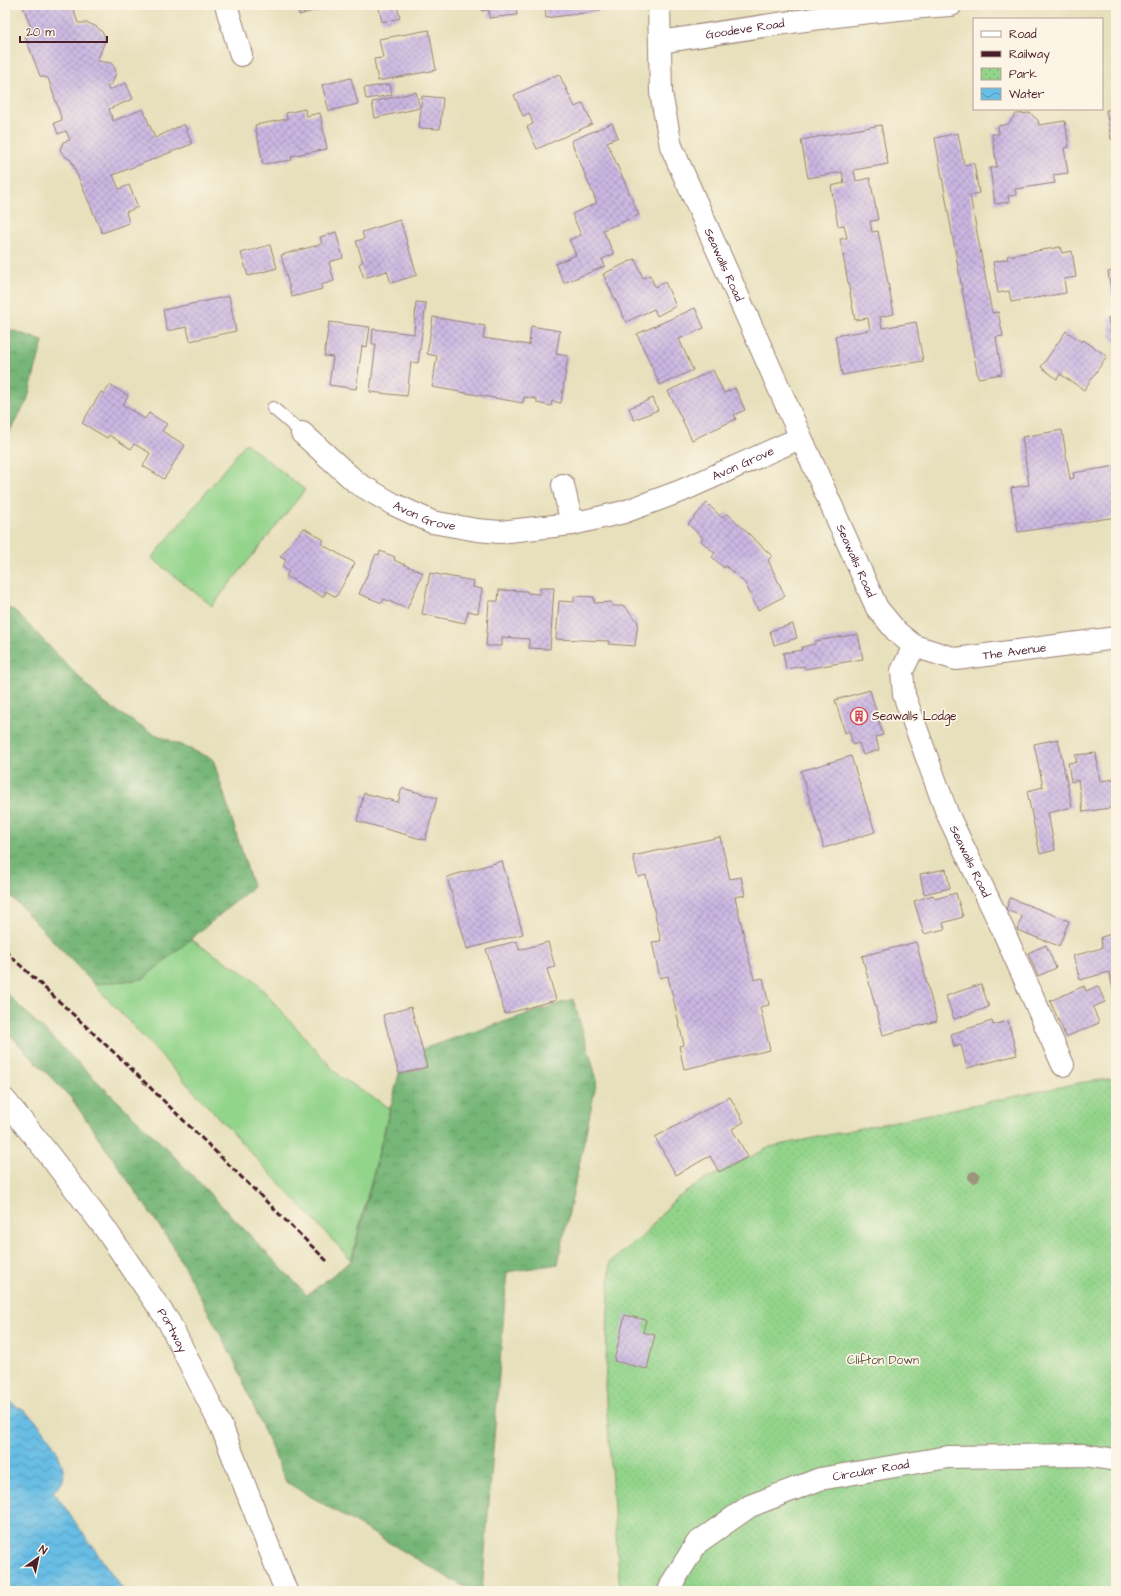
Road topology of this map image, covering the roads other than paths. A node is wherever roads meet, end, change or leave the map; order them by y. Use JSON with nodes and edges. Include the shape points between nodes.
{"nodes":[{"id":1,"x":226,"y":5,"type":"edge"},
{"id":2,"x":659,"y":5,"type":"edge"},
{"id":3,"x":951,"y":5,"type":"edge"},
{"id":4,"x":660,"y":42,"type":"junction"},
{"id":5,"x":241,"y":55,"type":"dead end"},
{"id":6,"x":273,"y":408,"type":"dead end"},
{"id":7,"x":302,"y":433,"type":"joint"},
{"id":8,"x":800,"y":438,"type":"junction"},
{"id":9,"x":563,"y":485,"type":"dead end"},
{"id":10,"x":572,"y":524,"type":"junction"},
{"id":11,"x":1116,"y":638,"type":"edge"},
{"id":12,"x":914,"y":646,"type":"junction"},
{"id":13,"x":1064,"y":1065,"type":"dead end"},
{"id":14,"x":5,"y":1100,"type":"edge"},
{"id":15,"x":1116,"y":1460,"type":"edge"},
{"id":16,"x":286,"y":1591,"type":"edge"},
{"id":17,"x":669,"y":1591,"type":"edge"}],
"edges":[{"from":1,"to":5,"type":"main road"},
{"from":2,"to":4,"type":"main road","name":"Seawalls Road"},
{"from":3,"to":4,"type":"main road","name":"Goodeve Road","via":[[832,16]]},
{"from":4,"to":8,"type":"main road","name":"Seawalls Road","via":[[661,93],[671,146]]},
{"from":6,"to":7,"type":"lane"},
{"from":7,"to":10,"type":"main road","name":"Avon Grove","via":[[357,483],[393,504],[432,522],[500,532]]},
{"from":8,"to":10,"type":"main road","name":"Avon Grove","via":[[624,512]]},
{"from":8,"to":12,"type":"main road","name":"Seawalls Road","via":[[877,608],[897,632]]},
{"from":9,"to":10,"type":"main road"},
{"from":11,"to":12,"type":"main road","name":"The Avenue","via":[[956,659]]},
{"from":12,"to":13,"type":"main road","name":"Seawalls Road","via":[[902,671],[904,695],[947,813]]},
{"from":14,"to":16,"type":"main road","name":"Portway","via":[[99,1220],[169,1322],[222,1428]]},
{"from":15,"to":17,"type":"main road","name":"Circular Road","via":[[1084,1455],[948,1457],[820,1479],[750,1506],[697,1543]]}]}
